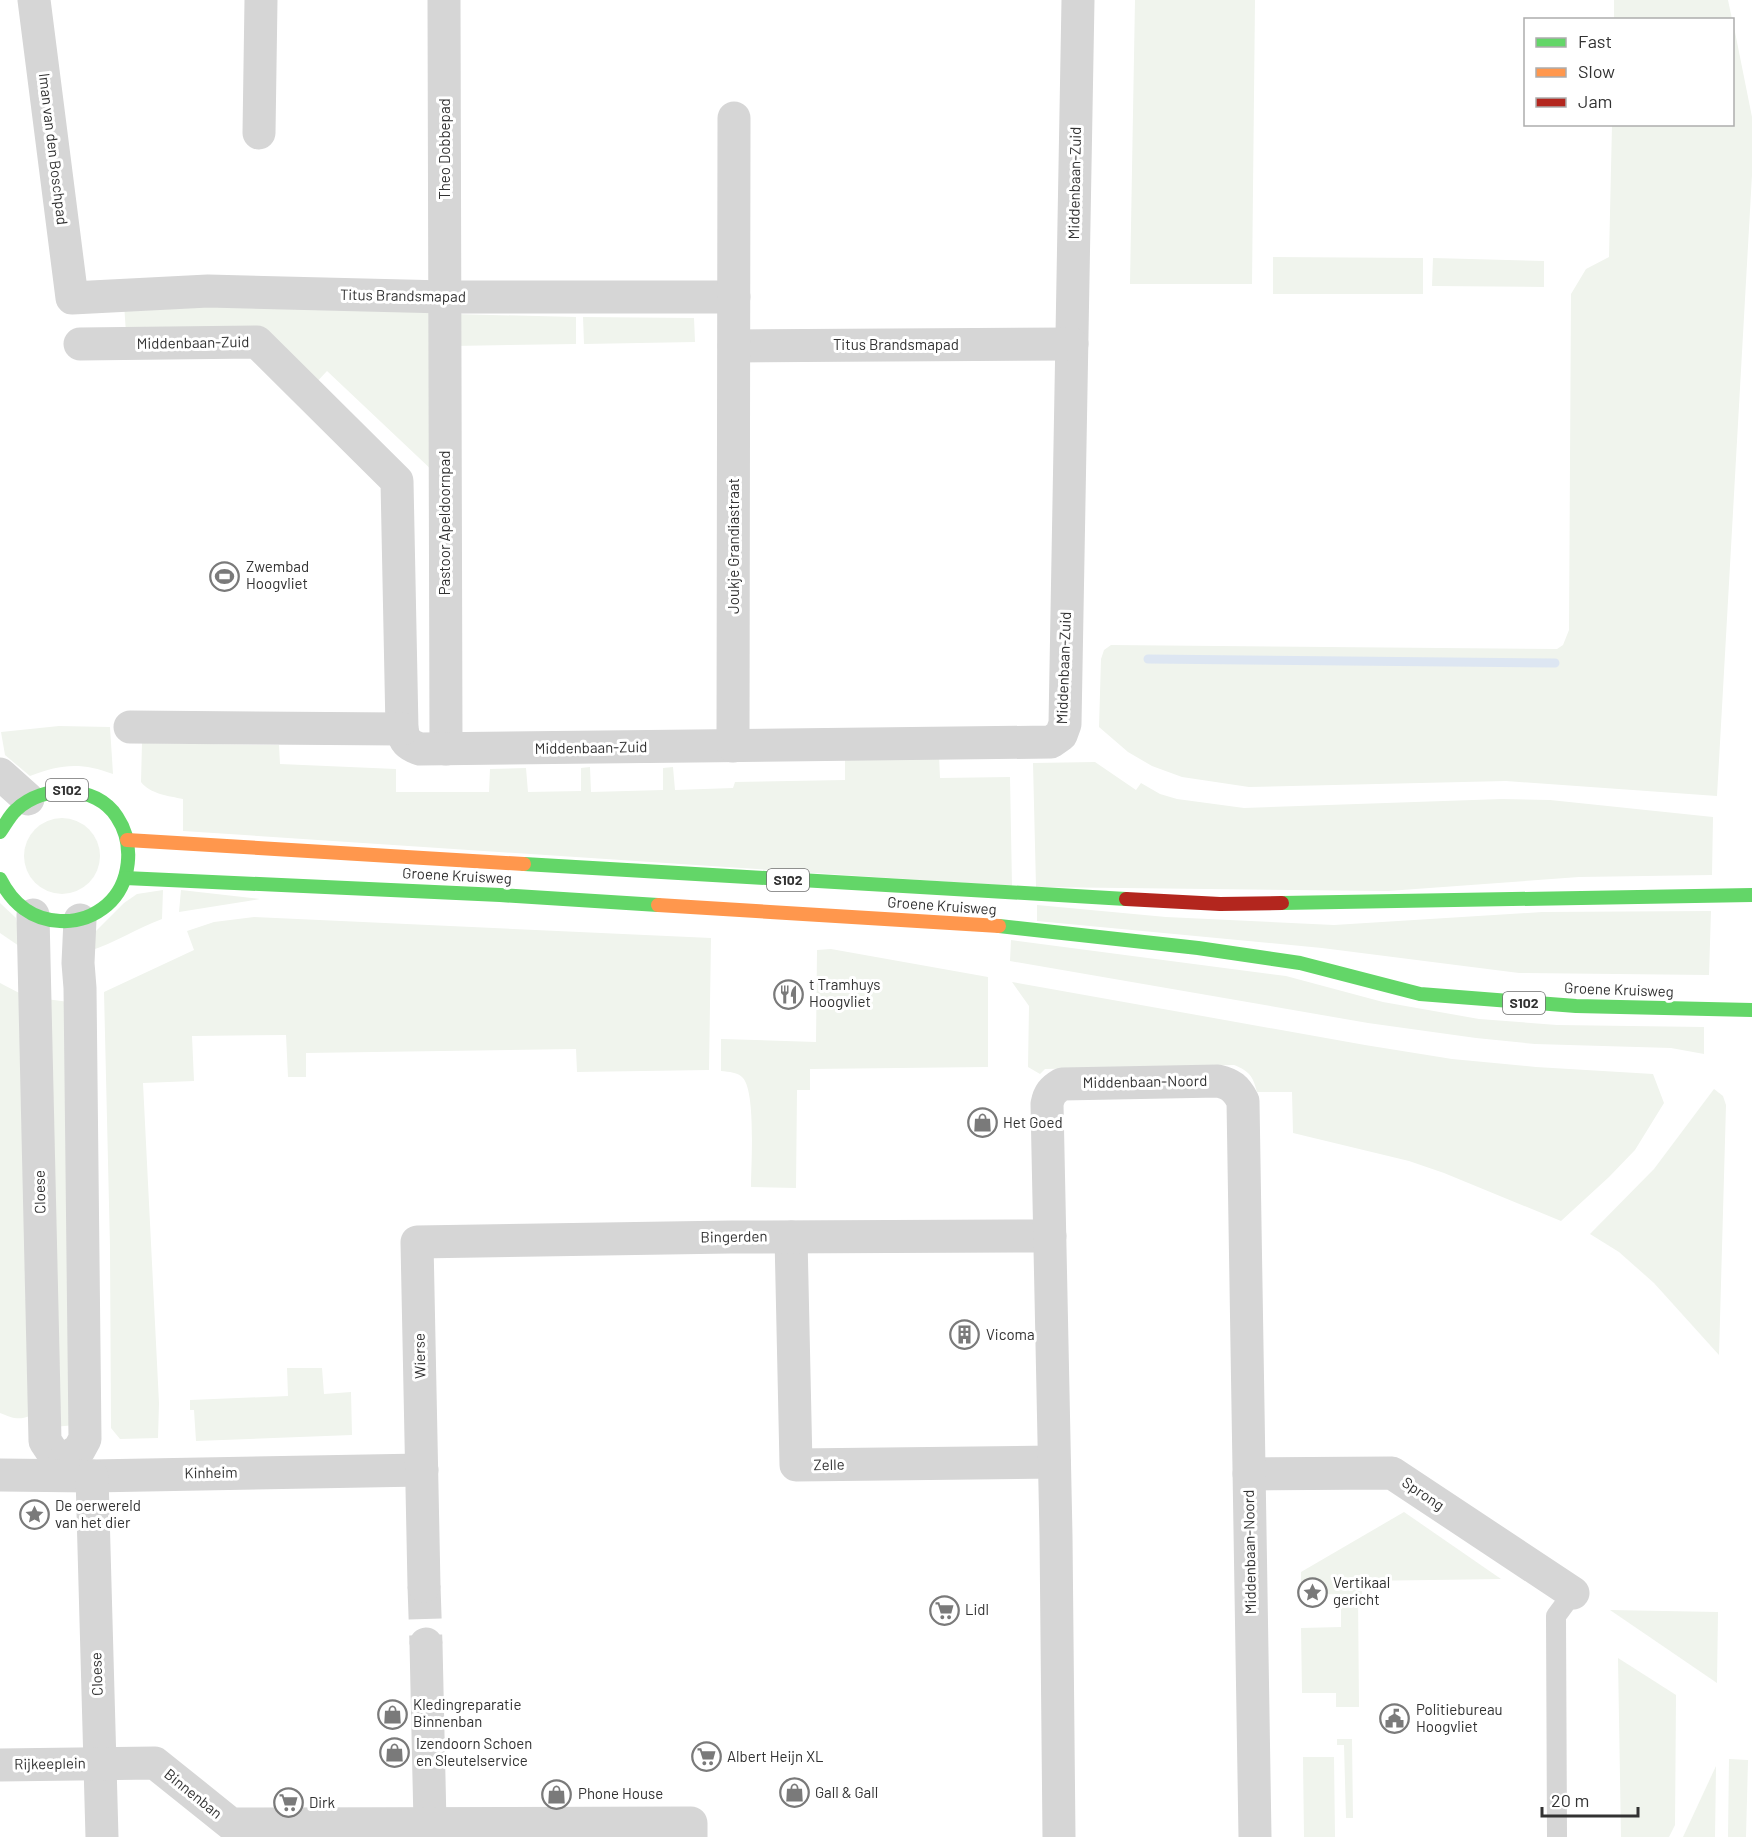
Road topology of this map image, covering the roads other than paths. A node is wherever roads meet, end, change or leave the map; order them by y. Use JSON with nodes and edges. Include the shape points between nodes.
{"nodes":[{"id":1,"x":34,"y":0,"type":"edge"},
{"id":2,"x":261,"y":0,"type":"edge"},
{"id":3,"x":444,"y":0,"type":"edge"},
{"id":4,"x":1078,"y":0,"type":"edge"},
{"id":5,"x":734,"y":118,"type":"dead end"},
{"id":6,"x":259,"y":133,"type":"dead end"},
{"id":7,"x":445,"y":297,"type":"junction"},
{"id":8,"x":734,"y":297,"type":"junction"},
{"id":9,"x":72,"y":298,"type":"joint"},
{"id":10,"x":80,"y":344,"type":"dead end"},
{"id":11,"x":1072,"y":344,"type":"junction"},
{"id":12,"x":734,"y":346,"type":"junction"},
{"id":13,"x":130,"y":727,"type":"dead end"},
{"id":14,"x":402,"y":729,"type":"junction"},
{"id":15,"x":733,"y":746,"type":"junction"},
{"id":16,"x":446,"y":749,"type":"junction"},
{"id":17,"x":0,"y":774,"type":"edge"},
{"id":18,"x":28,"y":799,"type":"junction"},
{"id":19,"x":0,"y":831,"type":"edge"},
{"id":20,"x":127,"y":840,"type":"junction"},
{"id":21,"x":0,"y":879,"type":"edge"},
{"id":22,"x":124,"y":879,"type":"junction"},
{"id":23,"x":1752,"y":895,"type":"edge"},
{"id":24,"x":33,"y":915,"type":"junction"},
{"id":25,"x":80,"y":920,"type":"junction"},
{"id":26,"x":1752,"y":1010,"type":"edge"},
{"id":27,"x":1050,"y":1236,"type":"junction"},
{"id":28,"x":791,"y":1237,"type":"junction"},
{"id":29,"x":417,"y":1242,"type":"joint"},
{"id":30,"x":1054,"y":1462,"type":"junction"},
{"id":31,"x":73,"y":1470,"type":"junction"},
{"id":32,"x":422,"y":1470,"type":"junction"},
{"id":33,"x":1249,"y":1474,"type":"junction"},
{"id":34,"x":0,"y":1475,"type":"edge"},
{"id":35,"x":424,"y":1586,"type":"tunnel mouth"},
{"id":36,"x":1573,"y":1593,"type":"joint"},
{"id":37,"x":426,"y":1644,"type":"tunnel mouth"},
{"id":38,"x":100,"y":1764,"type":"junction"},
{"id":39,"x":0,"y":1765,"type":"edge"},
{"id":40,"x":430,"y":1823,"type":"junction"},
{"id":41,"x":102,"y":1837,"type":"edge"},
{"id":42,"x":692,"y":1837,"type":"edge"},
{"id":43,"x":1059,"y":1837,"type":"edge"},
{"id":44,"x":1255,"y":1837,"type":"edge"},
{"id":45,"x":1557,"y":1837,"type":"edge"}],
"edges":[{"from":1,"to":9,"type":"street","name":"Iman van den Boschpad"},
{"from":2,"to":6,"type":"street"},
{"from":3,"to":7,"type":"street","name":"Theo Dobbepad"},
{"from":4,"to":11,"type":"street","name":"Middenbaan-Zuid"},
{"from":5,"to":8,"type":"street"},
{"from":7,"to":8,"type":"street","name":"Titus Brandsmapad"},
{"from":7,"to":9,"type":"street","name":"Titus Brandsmapad","via":[[208,291]]},
{"from":7,"to":16,"type":"street","name":"Pastoor Apeldoornpad"},
{"from":8,"to":12,"type":"street"},
{"from":10,"to":14,"type":"street","name":"Middenbaan-Zuid","via":[[257,342],[397,482]]},
{"from":11,"to":12,"type":"street","name":"Titus Brandsmapad"},
{"from":11,"to":15,"type":"street","name":"Middenbaan-Zuid","via":[[1065,724],[1061,735],[1042,743]]},
{"from":12,"to":15,"type":"street","name":"Joukje Grandiastraat"},
{"from":13,"to":14,"type":"street"},
{"from":14,"to":16,"type":"street","name":"Middenbaan-Zuid","via":[[404,740],[410,745]]},
{"from":15,"to":16,"type":"street","name":"Middenbaan-Zuid"},
{"from":17,"to":18,"type":"street"},
{"from":18,"to":19,"type":"main road","number":"S102","via":[[11,812]]},
{"from":18,"to":20,"type":"main road","number":"S102","via":[[64,789],[88,795],[117,818]]},
{"from":20,"to":22,"type":"main road","number":"S102","via":[[129,860]]},
{"from":20,"to":23,"type":"main road","name":"Groene Kruisweg","number":"S102","via":[[1220,904]]},
{"from":21,"to":24,"type":"main road","via":[[14,902]]},
{"from":22,"to":25,"type":"main road","number":"S102","via":[[107,904]]},
{"from":22,"to":26,"type":"main road","name":"Groene Kruisweg","number":"S102","via":[[500,895],[999,926],[1300,963],[1420,994],[1576,1006]]},
{"from":24,"to":25,"type":"main road","via":[[56,921]]},
{"from":24,"to":31,"type":"street","name":"Cloese","via":[[45,1441]]},
{"from":25,"to":31,"type":"street","via":[[85,1439]]},
{"from":27,"to":28,"type":"street","name":"Bingerden"},
{"from":27,"to":30,"type":"street","name":"Middenbaan-Noord"},
{"from":27,"to":33,"type":"street","name":"Middenbaan-Noord","via":[[1047,1104],[1053,1089],[1062,1084],[1218,1081],[1237,1090],[1243,1101]]},
{"from":28,"to":29,"type":"street","name":"Bingerden"},
{"from":28,"to":30,"type":"street","name":"Zelle","via":[[796,1465]]},
{"from":29,"to":32,"type":"street","name":"Wierse"},
{"from":30,"to":43,"type":"street","name":"Middenbaan-Noord"},
{"from":31,"to":32,"type":"street","name":"Kinheim"},
{"from":31,"to":34,"type":"street","name":"Kinheim"},
{"from":31,"to":38,"type":"street","name":"Cloese"},
{"from":32,"to":35,"type":"street"},
{"from":33,"to":36,"type":"street","name":"Sprong","via":[[1392,1473]]},
{"from":33,"to":44,"type":"street","name":"Middenbaan-Noord"},
{"from":36,"to":45,"type":"lane","via":[[1556,1616]]},
{"from":37,"to":40,"type":"street"},
{"from":38,"to":39,"type":"street","name":"Rijkeeplein"},
{"from":38,"to":40,"type":"street","name":"Binnenban","via":[[155,1763],[231,1824]]},
{"from":38,"to":41,"type":"street","name":"Cloese"},
{"from":40,"to":42,"type":"street","name":"Binnenban","via":[[691,1823]]}]}
